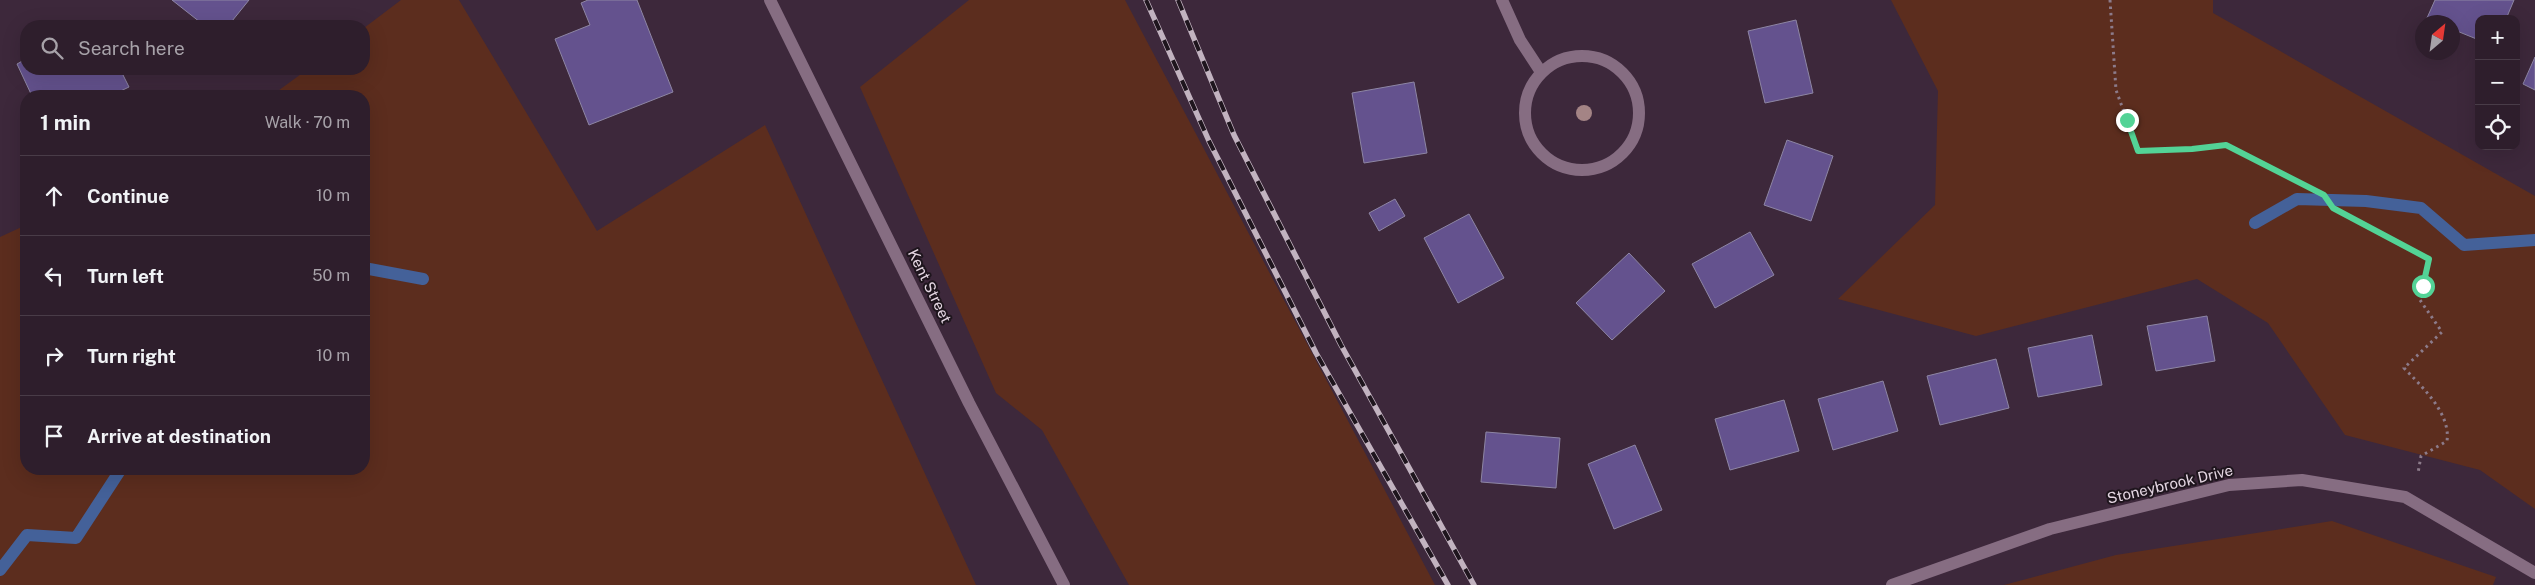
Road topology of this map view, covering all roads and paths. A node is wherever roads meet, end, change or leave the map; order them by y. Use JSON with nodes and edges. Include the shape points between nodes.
{"nodes":[{"id":1,"x":770,"y":0,"type":"edge"},
{"id":2,"x":1502,"y":0,"type":"edge"},
{"id":3,"x":2110,"y":0,"type":"edge"},
{"id":4,"x":1541,"y":72,"type":"junction"},
{"id":5,"x":2418,"y":473,"type":"dead end"},
{"id":6,"x":2535,"y":573,"type":"edge"},
{"id":7,"x":1064,"y":585,"type":"edge"},
{"id":8,"x":1892,"y":585,"type":"edge"}],
"edges":[{"from":1,"to":7,"type":"street","name":"Kent Street","via":[[969,403]]},
{"from":2,"to":4,"type":"street","via":[[1520,40]]},
{"from":3,"to":5,"type":"path","via":[[2116,90],[2138,151],[2226,145],[2324,195],[2333,208],[2429,259],[2420,300],[2442,332],[2404,368],[2430,395],[2449,430],[2448,441],[2421,456]]},
{"from":4,"to":4,"type":"street","via":[[1525,100],[1526,124],[1535,147],[1565,168],[1602,167],[1618,158],[1638,128],[1639,109],[1635,91],[1625,75],[1610,63],[1593,57],[1574,56]]},
{"from":6,"to":8,"type":"street","name":"Stoneybrook Drive","via":[[2405,496],[2302,480],[2229,485],[2050,529]]}]}
